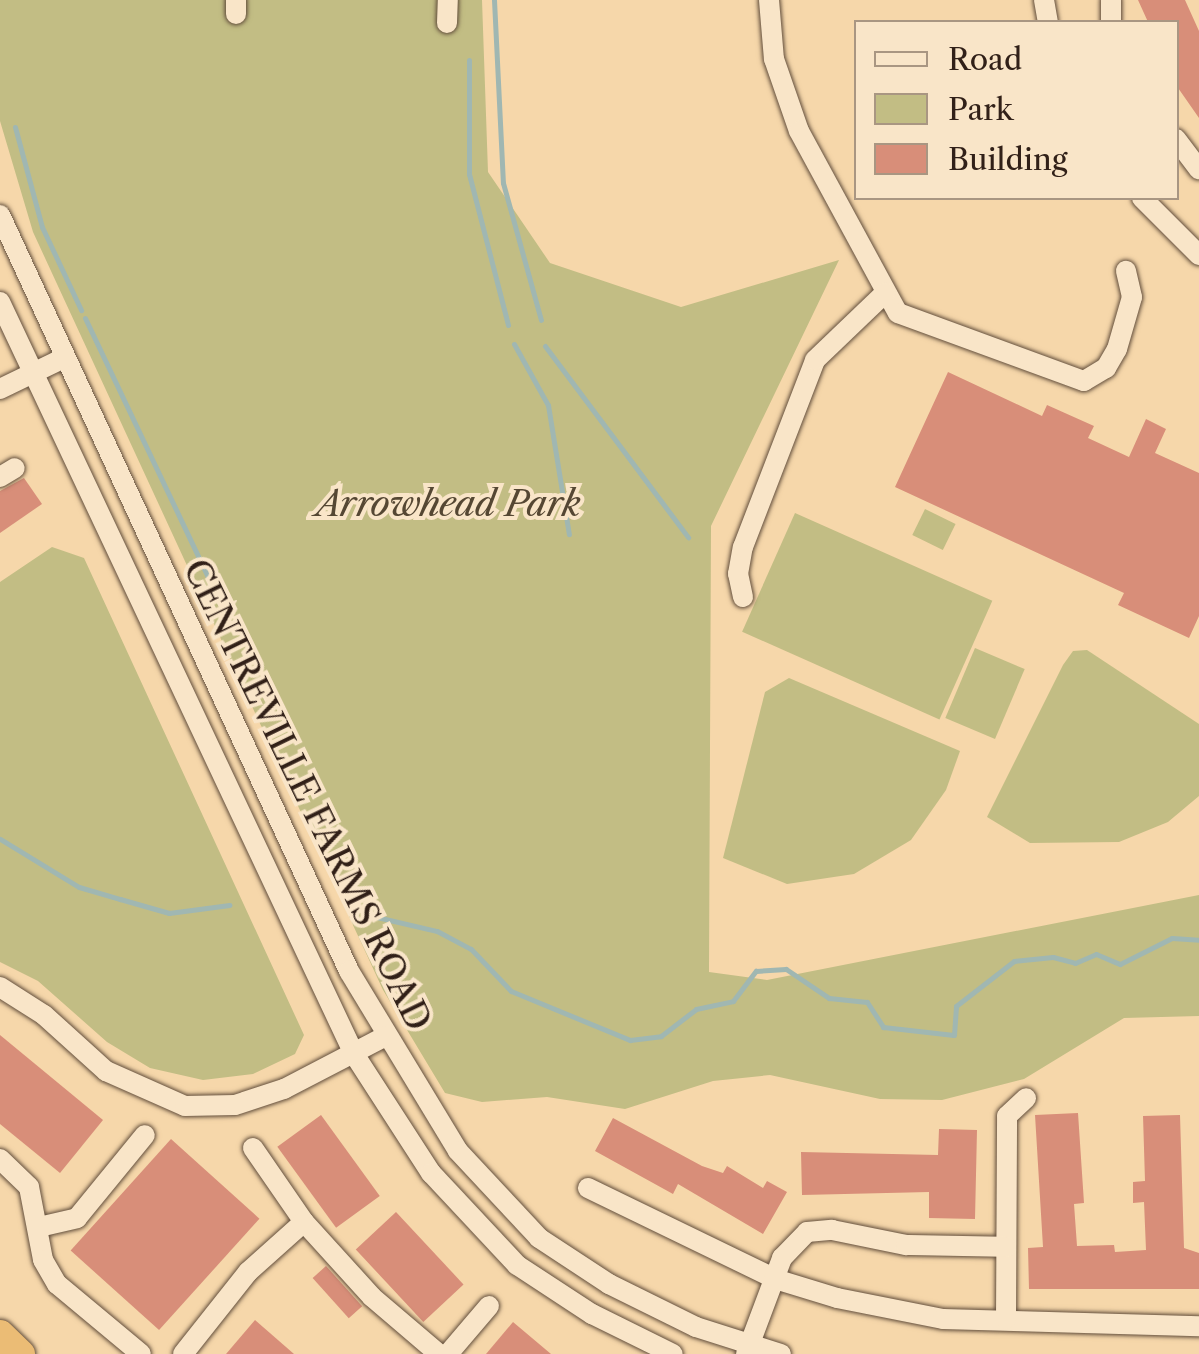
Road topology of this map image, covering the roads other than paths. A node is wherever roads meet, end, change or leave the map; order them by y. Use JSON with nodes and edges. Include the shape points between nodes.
{"nodes":[{"id":1,"x":448,"y":0,"type":"edge"},
{"id":2,"x":770,"y":0,"type":"edge"},
{"id":3,"x":447,"y":23,"type":"dead end"},
{"id":4,"x":1179,"y":143,"type":"edge"},
{"id":5,"x":1199,"y":169,"type":"edge"},
{"id":6,"x":1144,"y":200,"type":"edge"},
{"id":7,"x":0,"y":215,"type":"edge"},
{"id":8,"x":1199,"y":255,"type":"edge"},
{"id":9,"x":1126,"y":271,"type":"dead end"},
{"id":10,"x":885,"y":293,"type":"junction"},
{"id":11,"x":0,"y":302,"type":"edge"},
{"id":12,"x":64,"y":358,"type":"junction"},
{"id":13,"x":31,"y":373,"type":"junction"},
{"id":14,"x":0,"y":389,"type":"edge"},
{"id":15,"x":743,"y":597,"type":"dead end"},
{"id":16,"x":0,"y":988,"type":"edge"},
{"id":17,"x":384,"y":1037,"type":"junction"},
{"id":18,"x":354,"y":1054,"type":"junction"},
{"id":19,"x":1026,"y":1098,"type":"dead end"},
{"id":20,"x":1008,"y":1116,"type":"junction"},
{"id":21,"x":984,"y":1117,"type":"dead end"},
{"id":22,"x":144,"y":1135,"type":"dead end"},
{"id":23,"x":253,"y":1148,"type":"dead end"},
{"id":24,"x":0,"y":1159,"type":"edge"},
{"id":25,"x":588,"y":1188,"type":"dead end"},
{"id":26,"x":304,"y":1222,"type":"junction"},
{"id":27,"x":39,"y":1227,"type":"junction"},
{"id":28,"x":1006,"y":1247,"type":"junction"},
{"id":29,"x":775,"y":1279,"type":"junction"},
{"id":30,"x":490,"y":1306,"type":"dead end"},
{"id":31,"x":1006,"y":1319,"type":"junction"},
{"id":32,"x":1199,"y":1326,"type":"edge"},
{"id":33,"x":0,"y":1335,"type":"edge"},
{"id":34,"x":748,"y":1349,"type":"edge"},
{"id":35,"x":20,"y":1354,"type":"edge"},
{"id":36,"x":141,"y":1354,"type":"edge"},
{"id":37,"x":182,"y":1354,"type":"edge"},
{"id":38,"x":439,"y":1354,"type":"edge"},
{"id":39,"x":448,"y":1354,"type":"edge"},
{"id":40,"x":673,"y":1354,"type":"edge"},
{"id":41,"x":781,"y":1354,"type":"edge"}],
"edges":[{"from":1,"to":3,"type":"street"},
{"from":2,"to":10,"type":"street","via":[[782,89]]},
{"from":4,"to":5,"type":"street"},
{"from":6,"to":8,"type":"street"},
{"from":7,"to":12,"type":"street","name":"CENTREVILLE FARMS ROAD"},
{"from":9,"to":10,"type":"street","via":[[1132,297],[1117,349],[1106,368],[1084,381],[910,320]]},
{"from":10,"to":15,"type":"street","via":[[815,360],[744,546],[738,574]]},
{"from":11,"to":13,"type":"street","name":"CENTREVILLE FARMS ROAD"},
{"from":12,"to":13,"type":"street"},
{"from":12,"to":17,"type":"street","name":"CENTREVILLE FARMS ROAD"},
{"from":13,"to":14,"type":"street"},
{"from":13,"to":18,"type":"street","name":"CENTREVILLE FARMS ROAD"},
{"from":16,"to":18,"type":"street","via":[[44,1015],[106,1071],[186,1106],[235,1105]]},
{"from":17,"to":18,"type":"street"},
{"from":17,"to":34,"type":"street","name":"CENTREVILLE FARMS ROAD","via":[[458,1152],[540,1238],[610,1284]]},
{"from":18,"to":40,"type":"street","name":"CENTREVILLE FARMS ROAD","via":[[431,1172],[517,1265],[592,1314]]},
{"from":19,"to":20,"type":"street"},
{"from":20,"to":21,"type":"street"},
{"from":20,"to":28,"type":"street"},
{"from":22,"to":27,"type":"street","via":[[76,1218]]},
{"from":23,"to":26,"type":"street"},
{"from":24,"to":27,"type":"street","via":[[29,1186]]},
{"from":25,"to":29,"type":"street"},
{"from":26,"to":37,"type":"street","via":[[248,1272]]},
{"from":26,"to":38,"type":"street","via":[[372,1297]]},
{"from":27,"to":36,"type":"street","via":[[42,1260],[57,1284]]},
{"from":28,"to":29,"type":"street","via":[[906,1245],[816,1229],[788,1247]]},
{"from":28,"to":31,"type":"street"},
{"from":29,"to":31,"type":"street","via":[[943,1319]]},
{"from":29,"to":34,"type":"street"},
{"from":30,"to":39,"type":"street"},
{"from":31,"to":32,"type":"street"},
{"from":33,"to":35,"type":"highway"},
{"from":34,"to":41,"type":"street","name":"CENTREVILLE FARMS ROAD"}]}
